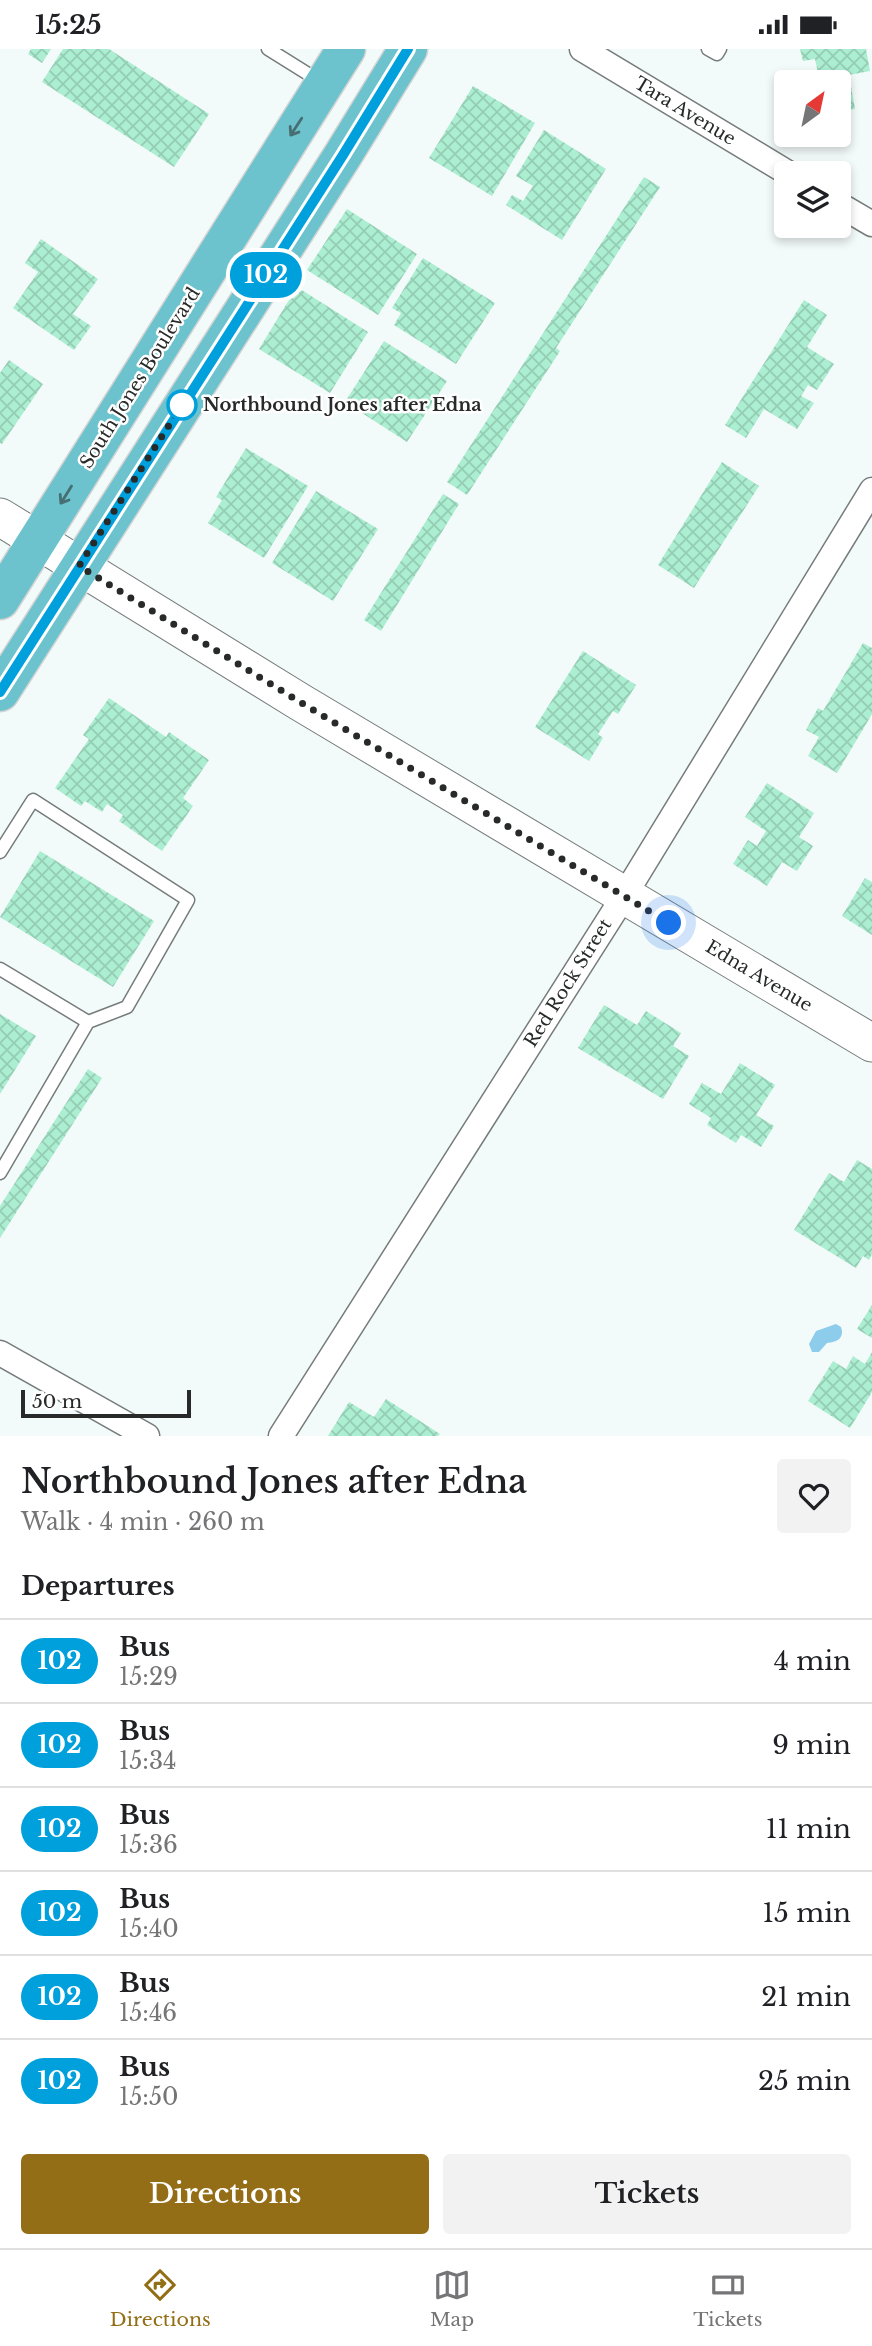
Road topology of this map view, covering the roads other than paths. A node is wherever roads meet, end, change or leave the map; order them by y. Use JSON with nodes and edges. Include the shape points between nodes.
{"nodes":[{"id":1,"x":268,"y":49,"type":"edge"},
{"id":2,"x":346,"y":49,"type":"edge"},
{"id":3,"x":408,"y":49,"type":"edge"},
{"id":4,"x":582,"y":49,"type":"edge"},
{"id":5,"x":708,"y":49,"type":"edge"},
{"id":6,"x":720,"y":49,"type":"edge"},
{"id":7,"x":324,"y":84,"type":"junction"},
{"id":8,"x":774,"y":165,"type":"edge"},
{"id":9,"x":851,"y":212,"type":"edge"},
{"id":10,"x":872,"y":224,"type":"edge"},
{"id":11,"x":872,"y":490,"type":"edge"},
{"id":12,"x":0,"y":517,"type":"edge"},
{"id":13,"x":38,"y":541,"type":"junction"},
{"id":14,"x":79,"y":566,"type":"junction"},
{"id":15,"x":0,"y":600,"type":"edge"},
{"id":16,"x":0,"y":692,"type":"edge"},
{"id":17,"x":0,"y":852,"type":"edge"},
{"id":18,"x":624,"y":896,"type":"junction"},
{"id":19,"x":0,"y":969,"type":"edge"},
{"id":20,"x":88,"y":1022,"type":"junction"},
{"id":21,"x":872,"y":1043,"type":"edge"},
{"id":22,"x":0,"y":1173,"type":"edge"},
{"id":23,"x":0,"y":1353,"type":"edge"},
{"id":24,"x":147,"y":1436,"type":"edge"},
{"id":25,"x":281,"y":1436,"type":"edge"}],
"edges":[{"from":1,"to":7,"type":"lane"},
{"from":2,"to":7,"type":"main road","name":"South Jones Boulevard"},
{"from":3,"to":14,"type":"main road"},
{"from":4,"to":8,"type":"street","name":"Tara Avenue"},
{"from":5,"to":6,"type":"lane","via":[[717,54]]},
{"from":7,"to":13,"type":"main road","name":"South Jones Boulevard","one_way":true},
{"from":9,"to":10,"type":"street"},
{"from":11,"to":18,"type":"street","name":"Red Rock Street"},
{"from":12,"to":13,"type":"street","name":"Edna Avenue"},
{"from":13,"to":14,"type":"street","name":"Edna Avenue"},
{"from":13,"to":15,"type":"main road","name":"South Jones Boulevard"},
{"from":14,"to":16,"type":"main road"},
{"from":14,"to":18,"type":"street","name":"Edna Avenue"},
{"from":17,"to":20,"type":"lane","via":[[33,800],[188,900],[127,1007]]},
{"from":18,"to":21,"type":"street","name":"Edna Avenue"},
{"from":18,"to":25,"type":"street","name":"Red Rock Street"},
{"from":19,"to":20,"type":"lane"},
{"from":20,"to":22,"type":"lane"},
{"from":23,"to":24,"type":"street"}]}
